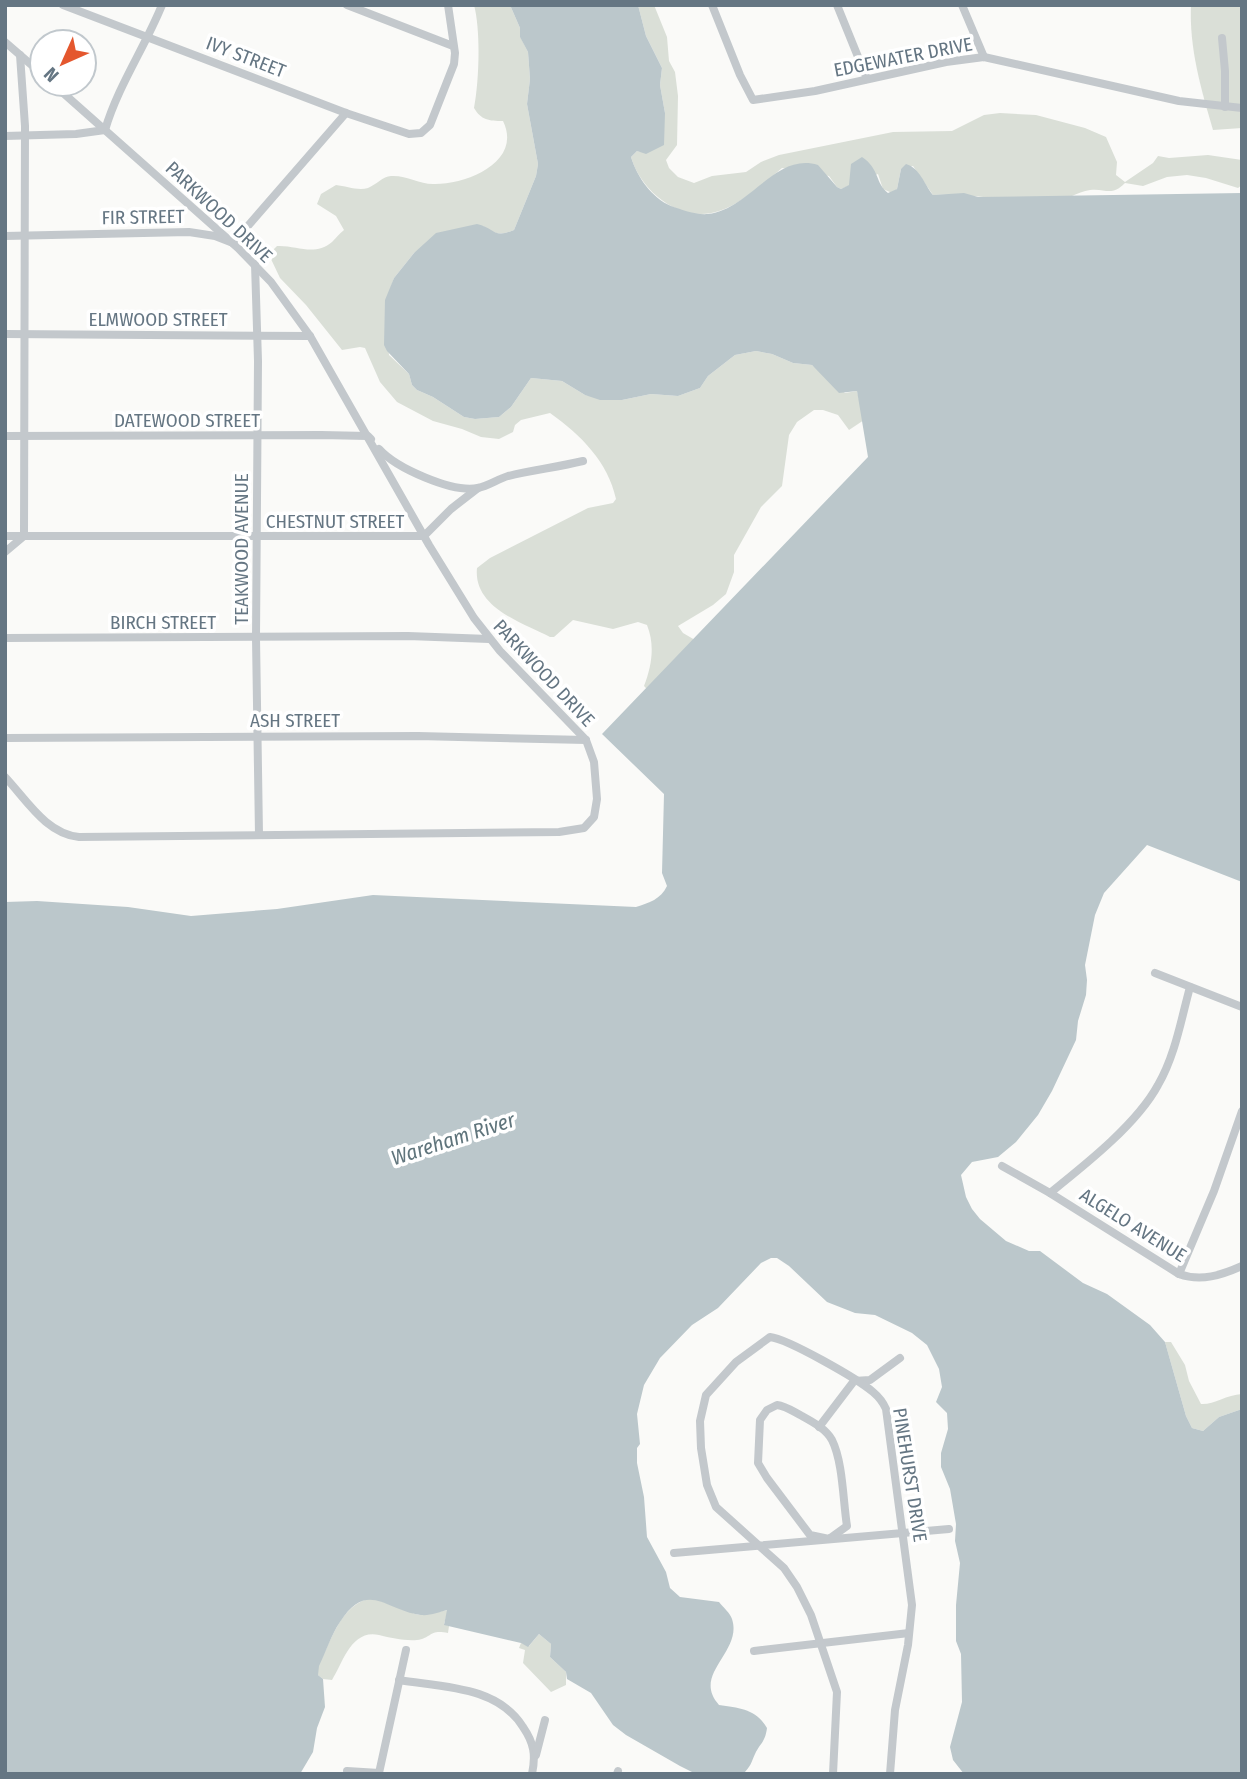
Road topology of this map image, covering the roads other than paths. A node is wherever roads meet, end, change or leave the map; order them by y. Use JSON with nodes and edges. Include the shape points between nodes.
{"nodes":[{"id":1,"x":63,"y":5,"type":"edge"},
{"id":2,"x":162,"y":5,"type":"edge"},
{"id":3,"x":347,"y":5,"type":"edge"},
{"id":4,"x":448,"y":5,"type":"edge"},
{"id":5,"x":712,"y":5,"type":"edge"},
{"id":6,"x":837,"y":5,"type":"edge"},
{"id":7,"x":962,"y":5,"type":"edge"},
{"id":8,"x":149,"y":37,"type":"junction"},
{"id":9,"x":1222,"y":38,"type":"dead end"},
{"id":10,"x":5,"y":42,"type":"edge"},
{"id":11,"x":453,"y":46,"type":"junction"},
{"id":12,"x":20,"y":55,"type":"junction"},
{"id":13,"x":984,"y":57,"type":"junction"},
{"id":14,"x":28,"y":62,"type":"edge"},
{"id":15,"x":867,"y":79,"type":"junction"},
{"id":16,"x":69,"y":98,"type":"edge"},
{"id":17,"x":1225,"y":107,"type":"junction"},
{"id":18,"x":1242,"y":108,"type":"edge"},
{"id":19,"x":346,"y":113,"type":"junction"},
{"id":20,"x":105,"y":130,"type":"junction"},
{"id":21,"x":25,"y":135,"type":"junction"},
{"id":22,"x":5,"y":136,"type":"edge"},
{"id":23,"x":5,"y":236,"type":"edge"},
{"id":24,"x":24,"y":236,"type":"junction"},
{"id":25,"x":233,"y":243,"type":"junction"},
{"id":26,"x":255,"y":264,"type":"junction"},
{"id":27,"x":5,"y":334,"type":"edge"},
{"id":28,"x":25,"y":334,"type":"junction"},
{"id":29,"x":310,"y":335,"type":"junction"},
{"id":30,"x":257,"y":336,"type":"junction"},
{"id":31,"x":258,"y":435,"type":"junction"},
{"id":32,"x":5,"y":436,"type":"edge"},
{"id":33,"x":24,"y":436,"type":"junction"},
{"id":34,"x":368,"y":436,"type":"junction"},
{"id":35,"x":583,"y":461,"type":"dead end"},
{"id":36,"x":478,"y":488,"type":"junction"},
{"id":37,"x":5,"y":536,"type":"edge"},
{"id":38,"x":24,"y":536,"type":"junction"},
{"id":39,"x":424,"y":536,"type":"junction"},
{"id":40,"x":256,"y":537,"type":"junction"},
{"id":41,"x":5,"y":552,"type":"edge"},
{"id":42,"x":5,"y":638,"type":"edge"},
{"id":43,"x":256,"y":638,"type":"junction"},
{"id":44,"x":489,"y":639,"type":"junction"},
{"id":45,"x":258,"y":735,"type":"junction"},
{"id":46,"x":5,"y":738,"type":"edge"},
{"id":47,"x":586,"y":740,"type":"junction"},
{"id":48,"x":5,"y":777,"type":"edge"},
{"id":49,"x":259,"y":835,"type":"junction"},
{"id":50,"x":1154,"y":973,"type":"dead end"},
{"id":51,"x":1190,"y":987,"type":"junction"},
{"id":52,"x":1242,"y":1007,"type":"edge"},
{"id":53,"x":1242,"y":1111,"type":"edge"},
{"id":54,"x":1003,"y":1166,"type":"dead end"},
{"id":55,"x":1050,"y":1192,"type":"junction"},
{"id":56,"x":1242,"y":1266,"type":"edge"},
{"id":57,"x":1179,"y":1274,"type":"junction"},
{"id":58,"x":900,"y":1358,"type":"dead end"},
{"id":59,"x":854,"y":1381,"type":"junction"},
{"id":60,"x":819,"y":1427,"type":"junction"},
{"id":61,"x":949,"y":1529,"type":"dead end"},
{"id":62,"x":904,"y":1532,"type":"junction"},
{"id":63,"x":829,"y":1539,"type":"junction"},
{"id":64,"x":758,"y":1546,"type":"junction"},
{"id":65,"x":674,"y":1553,"type":"dead end"},
{"id":66,"x":909,"y":1633,"type":"junction"},
{"id":67,"x":821,"y":1642,"type":"junction"},
{"id":68,"x":406,"y":1650,"type":"dead end"},
{"id":69,"x":754,"y":1651,"type":"dead end"},
{"id":70,"x":399,"y":1679,"type":"junction"},
{"id":71,"x":545,"y":1720,"type":"dead end"},
{"id":72,"x":535,"y":1759,"type":"junction"},
{"id":73,"x":347,"y":1771,"type":"dead end"},
{"id":74,"x":379,"y":1774,"type":"edge"},
{"id":75,"x":532,"y":1774,"type":"edge"},
{"id":76,"x":833,"y":1774,"type":"edge"},
{"id":77,"x":890,"y":1774,"type":"edge"}],
"edges":[{"from":1,"to":8,"type":"street","name":"IVY STREET"},
{"from":2,"to":8,"type":"street"},
{"from":3,"to":11,"type":"street"},
{"from":4,"to":11,"type":"street"},
{"from":5,"to":15,"type":"street","name":"EDGEWATER DRIVE","via":[[753,100]]},
{"from":6,"to":15,"type":"street"},
{"from":7,"to":13,"type":"street"},
{"from":8,"to":19,"type":"street","name":"IVY STREET"},
{"from":8,"to":20,"type":"street"},
{"from":9,"to":17,"type":"street"},
{"from":10,"to":12,"type":"street"},
{"from":11,"to":19,"type":"street","name":"IVY STREET","via":[[454,64],[439,105],[430,125],[419,134]]},
{"from":12,"to":14,"type":"street"},
{"from":12,"to":21,"type":"street"},
{"from":13,"to":15,"type":"street","name":"EDGEWATER DRIVE"},
{"from":13,"to":17,"type":"street","name":"EDGEWATER DRIVE"},
{"from":16,"to":20,"type":"street","name":"PARKWOOD DRIVE"},
{"from":17,"to":18,"type":"street","name":"EDGEWATER DRIVE"},
{"from":19,"to":25,"type":"street"},
{"from":20,"to":21,"type":"street"},
{"from":20,"to":25,"type":"street","name":"PARKWOOD DRIVE"},
{"from":21,"to":22,"type":"street"},
{"from":21,"to":24,"type":"street"},
{"from":23,"to":24,"type":"street","name":"FIR STREET"},
{"from":24,"to":25,"type":"street","name":"FIR STREET","via":[[189,232]]},
{"from":24,"to":28,"type":"street"},
{"from":25,"to":26,"type":"street","name":"PARKWOOD DRIVE"},
{"from":26,"to":29,"type":"street","name":"PARKWOOD DRIVE"},
{"from":26,"to":30,"type":"street","name":"TEAKWOOD AVENUE"},
{"from":27,"to":28,"type":"street","name":"ELMWOOD STREET"},
{"from":28,"to":30,"type":"street","name":"ELMWOOD STREET"},
{"from":28,"to":33,"type":"street"},
{"from":29,"to":30,"type":"street","name":"ELMWOOD STREET"},
{"from":29,"to":34,"type":"street","name":"PARKWOOD DRIVE"},
{"from":30,"to":31,"type":"street","name":"TEAKWOOD AVENUE"},
{"from":31,"to":33,"type":"street","name":"DATEWOOD STREET"},
{"from":31,"to":34,"type":"street","name":"DATEWOOD STREET"},
{"from":31,"to":40,"type":"street","name":"TEAKWOOD AVENUE"},
{"from":32,"to":33,"type":"street","name":"DATEWOOD STREET"},
{"from":33,"to":38,"type":"street"},
{"from":34,"to":36,"type":"street","via":[[385,456],[412,472]]},
{"from":34,"to":39,"type":"street","name":"PARKWOOD DRIVE"},
{"from":35,"to":36,"type":"street"},
{"from":36,"to":39,"type":"street","name":"CHESTNUT STREET"},
{"from":37,"to":38,"type":"street","name":"CHESTNUT STREET"},
{"from":38,"to":40,"type":"street","name":"CHESTNUT STREET"},
{"from":38,"to":41,"type":"street"},
{"from":39,"to":40,"type":"street","name":"CHESTNUT STREET"},
{"from":39,"to":44,"type":"street","name":"PARKWOOD DRIVE"},
{"from":40,"to":43,"type":"street","name":"TEAKWOOD AVENUE"},
{"from":42,"to":43,"type":"street","name":"BIRCH STREET"},
{"from":43,"to":44,"type":"street","name":"BIRCH STREET"},
{"from":43,"to":45,"type":"street","name":"TEAKWOOD AVENUE"},
{"from":44,"to":47,"type":"street","name":"PARKWOOD DRIVE"},
{"from":45,"to":46,"type":"street","name":"ASH STREET"},
{"from":45,"to":47,"type":"street","name":"ASH STREET"},
{"from":45,"to":49,"type":"street","name":"TEAKWOOD AVENUE"},
{"from":47,"to":49,"type":"street","name":"PARKWOOD DRIVE","via":[[594,762],[597,799],[587,827],[559,832]]},
{"from":48,"to":49,"type":"street","name":"PARKWOOD DRIVE","via":[[38,814],[69,836]]},
{"from":50,"to":51,"type":"street"},
{"from":51,"to":52,"type":"street"},
{"from":51,"to":55,"type":"street","via":[[1174,1047],[1154,1093],[1126,1126]]},
{"from":53,"to":57,"type":"street"},
{"from":54,"to":55,"type":"street","name":"ALGELO AVENUE"},
{"from":55,"to":57,"type":"street","name":"ALGELO AVENUE"},
{"from":56,"to":57,"type":"street","name":"ALGELO AVENUE","via":[[1208,1277]]},
{"from":58,"to":59,"type":"street","via":[[870,1380]]},
{"from":59,"to":60,"type":"street"},
{"from":59,"to":62,"type":"street","name":"PINEHURST DRIVE","via":[[876,1395],[886,1409]]},
{"from":59,"to":64,"type":"street","name":"PINEHURST DRIVE","via":[[794,1345],[771,1337],[736,1362],[706,1395],[700,1440],[710,1495],[722,1514]]},
{"from":60,"to":63,"type":"street","via":[[834,1445],[847,1526]]},
{"from":60,"to":63,"type":"street","via":[[784,1406],[769,1408],[760,1420],[757,1455],[766,1478],[810,1535]]},
{"from":61,"to":62,"type":"street"},
{"from":62,"to":63,"type":"street"},
{"from":62,"to":66,"type":"street","name":"PINEHURST DRIVE","via":[[912,1605]]},
{"from":63,"to":64,"type":"street"},
{"from":64,"to":65,"type":"street"},
{"from":64,"to":67,"type":"street","name":"PINEHURST DRIVE","via":[[797,1587]]},
{"from":66,"to":67,"type":"street"},
{"from":66,"to":77,"type":"street","name":"PINEHURST DRIVE","via":[[895,1710]]},
{"from":67,"to":69,"type":"street"},
{"from":67,"to":76,"type":"street","name":"PINEHURST DRIVE","via":[[837,1692]]},
{"from":68,"to":70,"type":"street"},
{"from":70,"to":72,"type":"street","via":[[483,1695],[501,1703],[525,1729]]},
{"from":70,"to":74,"type":"street"},
{"from":71,"to":72,"type":"street"},
{"from":72,"to":75,"type":"street"},
{"from":73,"to":74,"type":"street"}]}
